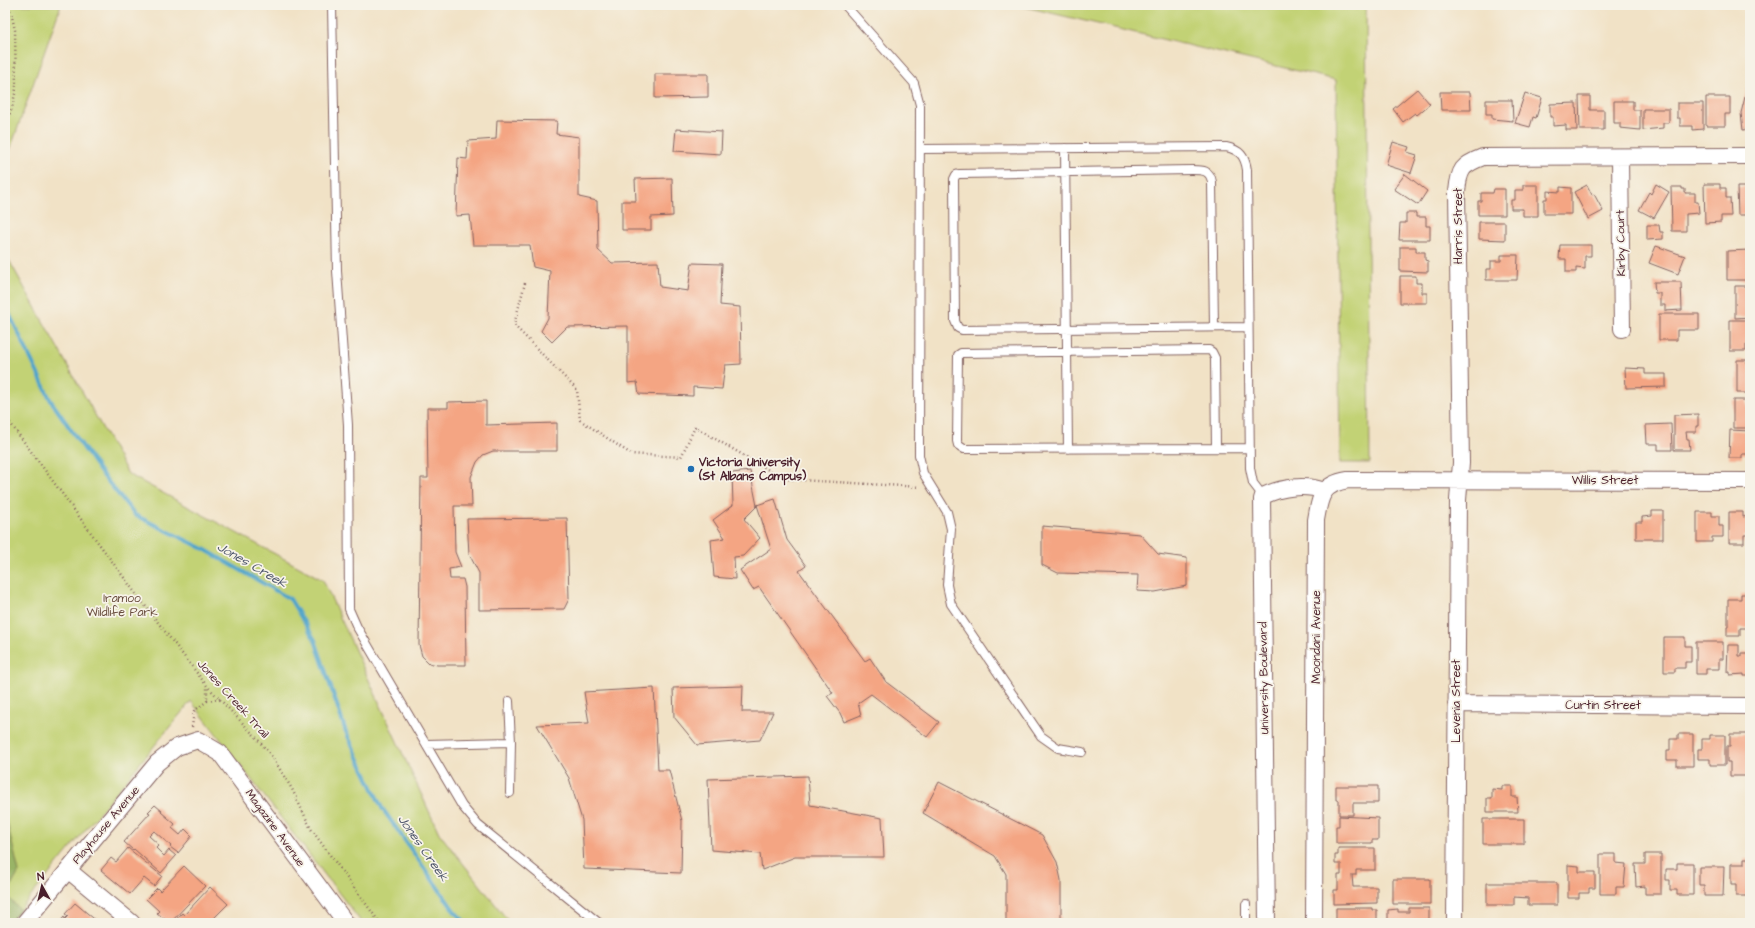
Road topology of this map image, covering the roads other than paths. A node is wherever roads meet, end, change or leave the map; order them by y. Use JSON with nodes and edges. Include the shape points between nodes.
{"nodes":[{"id":1,"x":332,"y":5,"type":"edge"},
{"id":2,"x":845,"y":5,"type":"edge"},
{"id":3,"x":1065,"y":148,"type":"junction"},
{"id":4,"x":920,"y":149,"type":"junction"},
{"id":5,"x":1750,"y":156,"type":"edge"},
{"id":6,"x":1620,"y":157,"type":"junction"},
{"id":7,"x":1065,"y":172,"type":"junction"},
{"id":8,"x":1214,"y":327,"type":"junction"},
{"id":9,"x":1248,"y":327,"type":"junction"},
{"id":10,"x":1067,"y":329,"type":"junction"},
{"id":11,"x":1622,"y":329,"type":"dead end"},
{"id":12,"x":1067,"y":352,"type":"junction"},
{"id":13,"x":1216,"y":448,"type":"junction"},
{"id":14,"x":1249,"y":448,"type":"junction"},
{"id":15,"x":1068,"y":449,"type":"junction"},
{"id":16,"x":1459,"y":479,"type":"junction"},
{"id":17,"x":1750,"y":481,"type":"edge"},
{"id":18,"x":1324,"y":491,"type":"junction"},
{"id":19,"x":1263,"y":496,"type":"junction"},
{"id":20,"x":509,"y":701,"type":"dead end"},
{"id":21,"x":1456,"y":704,"type":"junction"},
{"id":22,"x":1750,"y":706,"type":"edge"},
{"id":23,"x":198,"y":740,"type":"joint"},
{"id":24,"x":511,"y":742,"type":"junction"},
{"id":25,"x":426,"y":744,"type":"junction"},
{"id":26,"x":1082,"y":752,"type":"dead end"},
{"id":27,"x":510,"y":793,"type":"dead end"},
{"id":28,"x":68,"y":870,"type":"junction"},
{"id":29,"x":1246,"y":904,"type":"dead end"},
{"id":30,"x":24,"y":923,"type":"edge"},
{"id":31,"x":132,"y":923,"type":"edge"},
{"id":32,"x":346,"y":923,"type":"edge"},
{"id":33,"x":599,"y":923,"type":"edge"},
{"id":34,"x":1246,"y":923,"type":"edge"},
{"id":35,"x":1266,"y":923,"type":"edge"},
{"id":36,"x":1314,"y":923,"type":"edge"},
{"id":37,"x":1455,"y":923,"type":"edge"}],
"edges":[{"from":1,"to":25,"type":"lane","via":[[336,271],[348,425],[349,609]]},
{"from":2,"to":4,"type":"lane","via":[[914,83],[920,105]]},
{"from":3,"to":4,"type":"lane"},
{"from":3,"to":7,"type":"lane"},
{"from":3,"to":9,"type":"lane","via":[[1226,147],[1242,154],[1247,170]]},
{"from":4,"to":26,"type":"lane","via":[[919,455],[923,473],[947,512],[951,529],[947,585],[951,604],[1041,736],[1058,748]]},
{"from":5,"to":6,"type":"street","name":"Harris Street"},
{"from":6,"to":11,"type":"street","name":"Kirby Court"},
{"from":6,"to":16,"type":"street","name":"Harris Street","via":[[1483,157],[1464,166],[1458,175]]},
{"from":7,"to":8,"type":"lane","via":[[1201,170],[1209,173],[1212,182]]},
{"from":7,"to":10,"type":"lane"},
{"from":7,"to":10,"type":"lane","via":[[956,175],[955,321],[962,330]]},
{"from":8,"to":9,"type":"lane"},
{"from":8,"to":10,"type":"lane"},
{"from":9,"to":14,"type":"lane"},
{"from":10,"to":12,"type":"lane"},
{"from":12,"to":13,"type":"lane","via":[[1209,350],[1215,358]]},
{"from":12,"to":15,"type":"lane"},
{"from":12,"to":15,"type":"lane","via":[[958,355],[957,441],[964,449]]},
{"from":13,"to":14,"type":"lane"},
{"from":13,"to":15,"type":"lane"},
{"from":14,"to":19,"type":"lane","via":[[1251,478]]},
{"from":16,"to":17,"type":"street","name":"Willis Street"},
{"from":16,"to":18,"type":"street","via":[[1348,480],[1331,485]]},
{"from":16,"to":21,"type":"street","name":"Levenia Street"},
{"from":18,"to":19,"type":"street","via":[[1296,487]]},
{"from":18,"to":36,"type":"street","name":"Moondani Avenue","via":[[1316,520]]},
{"from":19,"to":35,"type":"street","name":"University Boulevard"},
{"from":20,"to":24,"type":"lane"},
{"from":21,"to":22,"type":"street","name":"Curtin Street"},
{"from":21,"to":37,"type":"street","name":"Levenia Street"},
{"from":23,"to":28,"type":"street","name":"Playhouse Avenue","via":[[177,747],[157,763]]},
{"from":23,"to":32,"type":"street","name":"Magazine Avenue","via":[[220,753]]},
{"from":24,"to":25,"type":"lane"},
{"from":24,"to":27,"type":"lane"},
{"from":25,"to":33,"type":"lane","via":[[462,806],[478,825]]},
{"from":28,"to":30,"type":"street","name":"Playhouse Avenue"},
{"from":28,"to":31,"type":"street"},
{"from":29,"to":34,"type":"lane"}]}
